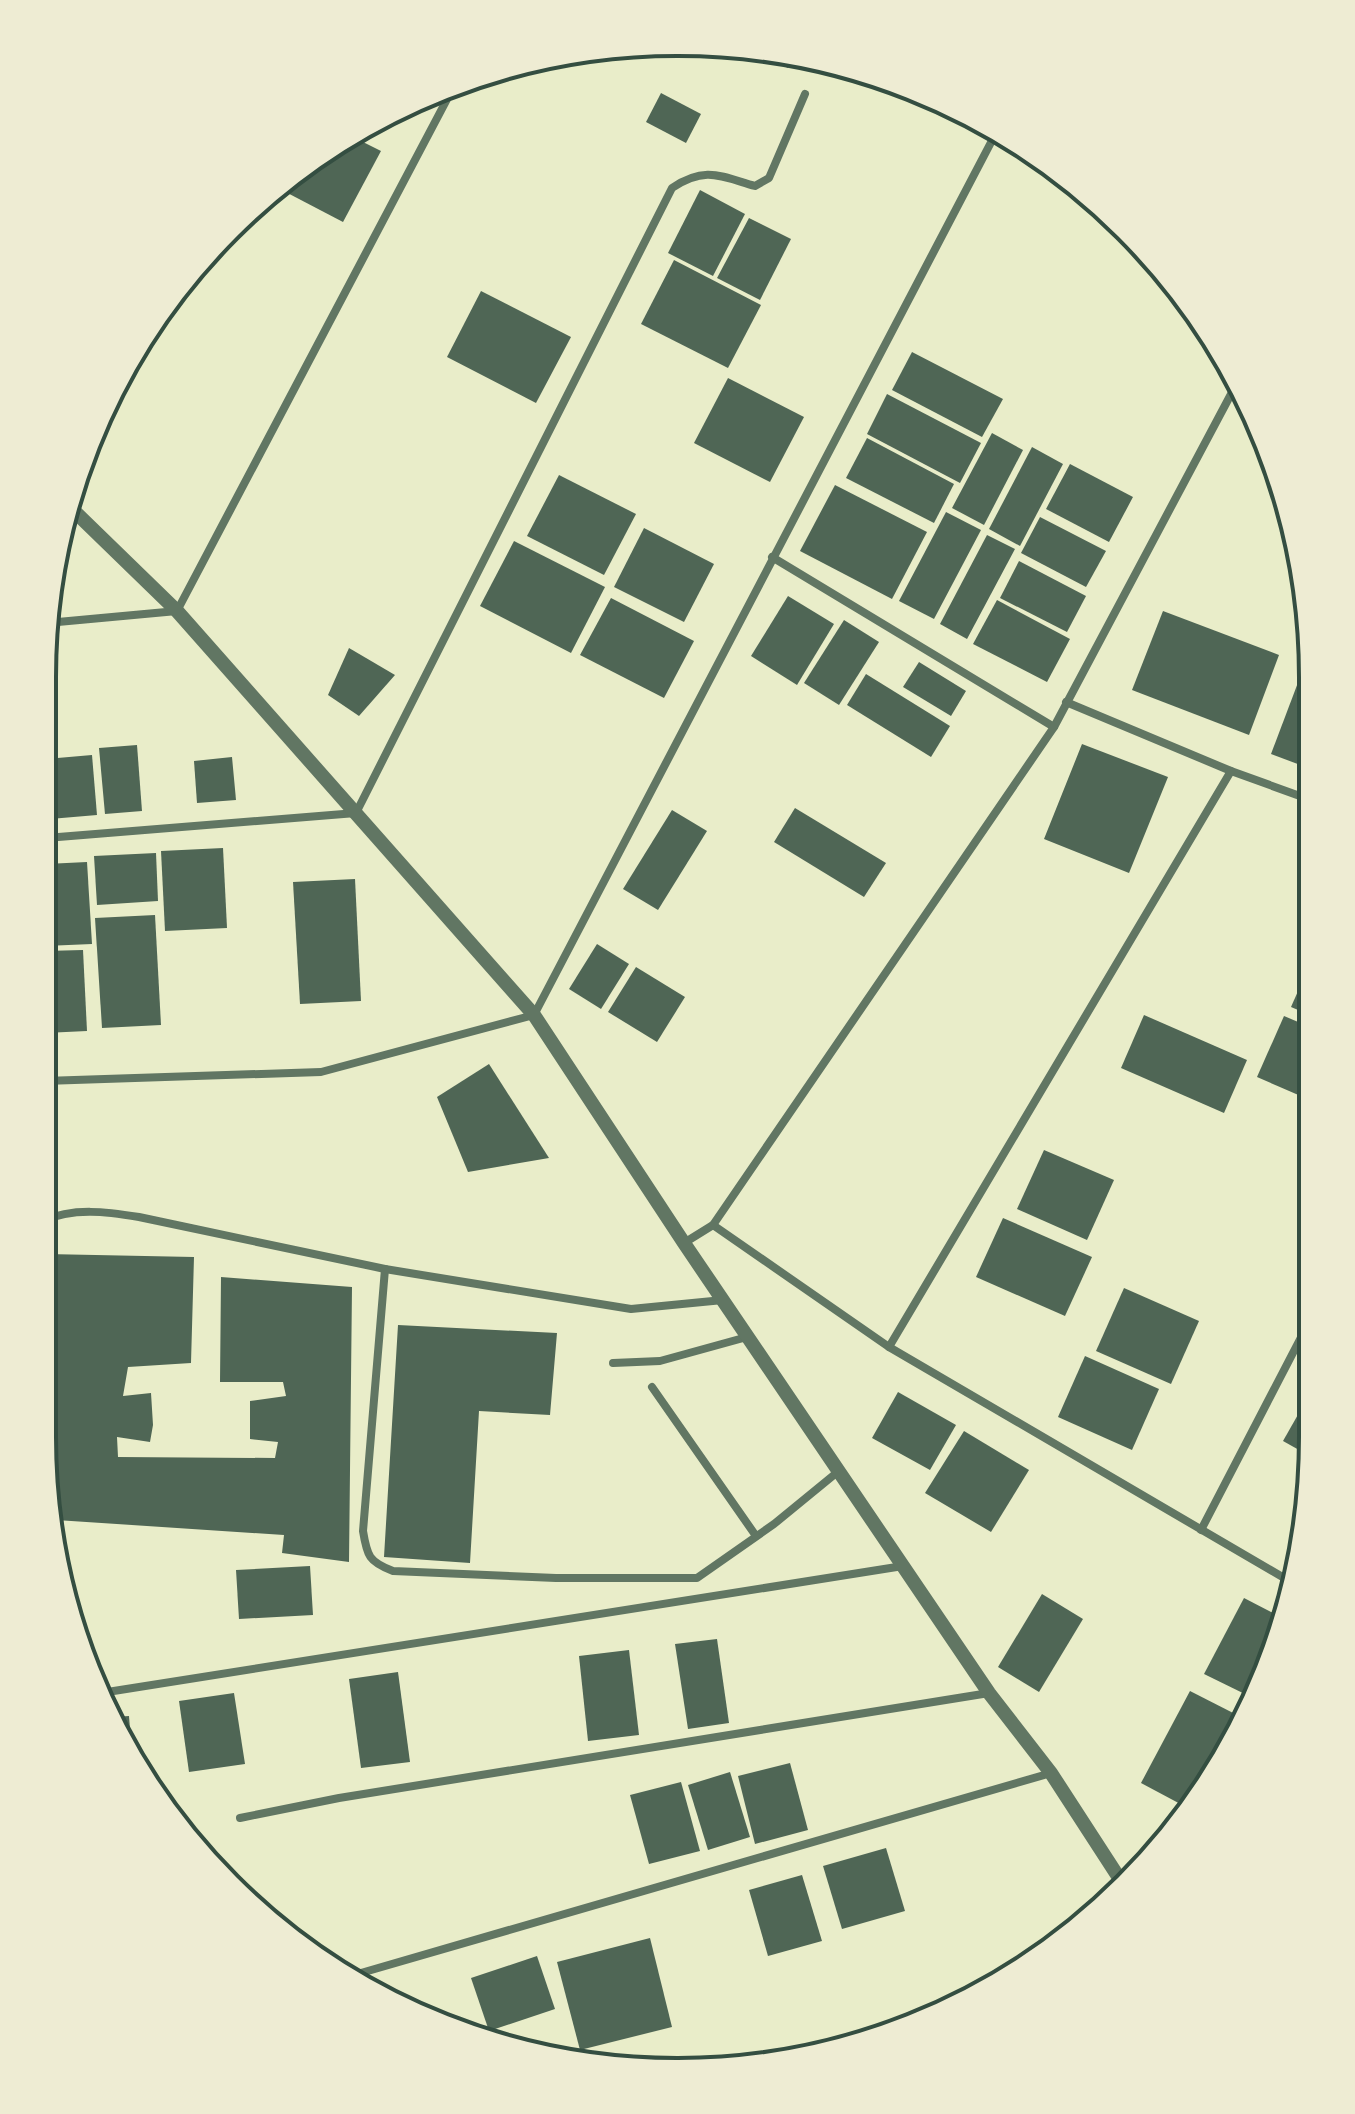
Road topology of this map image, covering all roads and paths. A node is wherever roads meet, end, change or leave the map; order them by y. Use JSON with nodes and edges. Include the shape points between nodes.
{"nodes":[{"id":1,"x":805,"y":94,"type":"dead end"},
{"id":2,"x":446,"y":101,"type":"edge"},
{"id":3,"x":992,"y":141,"type":"edge"},
{"id":4,"x":1231,"y":395,"type":"edge"},
{"id":5,"x":78,"y":515,"type":"edge"},
{"id":6,"x":772,"y":557,"type":"junction"},
{"id":7,"x":177,"y":611,"type":"junction"},
{"id":8,"x":58,"y":622,"type":"edge"},
{"id":9,"x":1066,"y":702,"type":"junction"},
{"id":10,"x":1054,"y":727,"type":"junction"},
{"id":11,"x":1231,"y":771,"type":"junction"},
{"id":12,"x":1299,"y":796,"type":"edge"},
{"id":13,"x":356,"y":813,"type":"junction"},
{"id":14,"x":56,"y":837,"type":"edge"},
{"id":15,"x":534,"y":1015,"type":"junction"},
{"id":16,"x":56,"y":1081,"type":"edge"},
{"id":17,"x":56,"y":1215,"type":"edge"},
{"id":18,"x":713,"y":1225,"type":"junction"},
{"id":19,"x":684,"y":1243,"type":"junction"},
{"id":20,"x":385,"y":1269,"type":"junction"},
{"id":21,"x":723,"y":1300,"type":"junction"},
{"id":22,"x":747,"y":1337,"type":"junction"},
{"id":23,"x":1299,"y":1341,"type":"edge"},
{"id":24,"x":889,"y":1347,"type":"junction"},
{"id":25,"x":613,"y":1363,"type":"dead end"},
{"id":26,"x":652,"y":1387,"type":"dead end"},
{"id":27,"x":840,"y":1470,"type":"junction"},
{"id":28,"x":1201,"y":1530,"type":"junction"},
{"id":29,"x":756,"y":1536,"type":"junction"},
{"id":30,"x":903,"y":1566,"type":"junction"},
{"id":31,"x":1283,"y":1577,"type":"edge"},
{"id":32,"x":111,"y":1691,"type":"edge"},
{"id":33,"x":989,"y":1693,"type":"junction"},
{"id":34,"x":1051,"y":1773,"type":"junction"},
{"id":35,"x":240,"y":1818,"type":"dead end"},
{"id":36,"x":1117,"y":1875,"type":"edge"},
{"id":37,"x":363,"y":1972,"type":"edge"}],
"edges":[{"from":1,"to":13,"type":"street","via":[[769,178],[755,186],[713,174],[690,176],[672,188]]},
{"from":2,"to":7,"type":"street"},
{"from":3,"to":6,"type":"street"},
{"from":4,"to":9,"type":"street"},
{"from":5,"to":7,"type":"street"},
{"from":6,"to":10,"type":"street"},
{"from":6,"to":15,"type":"street"},
{"from":7,"to":8,"type":"street"},
{"from":7,"to":13,"type":"street"},
{"from":9,"to":10,"type":"street"},
{"from":9,"to":11,"type":"street"},
{"from":10,"to":18,"type":"street"},
{"from":11,"to":12,"type":"street"},
{"from":11,"to":24,"type":"street"},
{"from":13,"to":14,"type":"street"},
{"from":13,"to":15,"type":"street"},
{"from":15,"to":16,"type":"street","via":[[321,1072]]},
{"from":15,"to":19,"type":"street"},
{"from":17,"to":20,"type":"street","via":[[127,1215]]},
{"from":18,"to":19,"type":"street"},
{"from":18,"to":24,"type":"street"},
{"from":19,"to":21,"type":"street"},
{"from":20,"to":21,"type":"street","via":[[631,1309]]},
{"from":20,"to":29,"type":"street","via":[[363,1531],[375,1564],[393,1571],[697,1578]]},
{"from":21,"to":22,"type":"street"},
{"from":22,"to":25,"type":"street","via":[[660,1361]]},
{"from":22,"to":27,"type":"street"},
{"from":23,"to":28,"type":"street"},
{"from":24,"to":28,"type":"street"},
{"from":26,"to":29,"type":"street"},
{"from":27,"to":29,"type":"street"},
{"from":27,"to":30,"type":"street"},
{"from":28,"to":31,"type":"street"},
{"from":30,"to":32,"type":"street"},
{"from":30,"to":33,"type":"street"},
{"from":33,"to":34,"type":"street"},
{"from":33,"to":35,"type":"street"},
{"from":34,"to":36,"type":"street"},
{"from":34,"to":37,"type":"street"}]}
